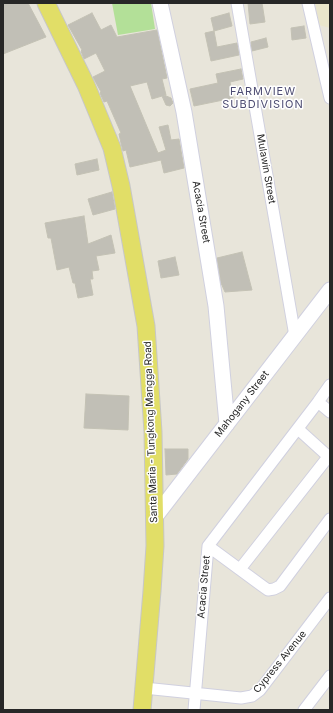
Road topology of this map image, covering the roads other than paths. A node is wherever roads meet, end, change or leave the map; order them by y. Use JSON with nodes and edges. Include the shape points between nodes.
{"nodes":[{"id":1,"x":46,"y":3,"type":"edge"},
{"id":2,"x":160,"y":3,"type":"edge"},
{"id":3,"x":237,"y":3,"type":"edge"},
{"id":4,"x":308,"y":3,"type":"edge"},
{"id":5,"x":329,"y":82,"type":"edge"},
{"id":6,"x":330,"y":98,"type":"edge"},
{"id":7,"x":330,"y":290,"type":"edge"},
{"id":8,"x":295,"y":336,"type":"junction"},
{"id":9,"x":330,"y":385,"type":"edge"},
{"id":10,"x":318,"y":402,"type":"junction"},
{"id":11,"x":330,"y":412,"type":"edge"},
{"id":12,"x":227,"y":424,"type":"junction"},
{"id":13,"x":298,"y":429,"type":"junction"},
{"id":14,"x":329,"y":458,"type":"edge"},
{"id":15,"x":155,"y":518,"type":"junction"},
{"id":16,"x":330,"y":519,"type":"edge"},
{"id":17,"x":208,"y":546,"type":"junction"},
{"id":18,"x":240,"y":569,"type":"junction"},
{"id":19,"x":330,"y":598,"type":"edge"},
{"id":20,"x":330,"y":676,"type":"edge"},
{"id":21,"x":144,"y":688,"type":"junction"},
{"id":22,"x":196,"y":693,"type":"junction"},
{"id":23,"x":142,"y":710,"type":"edge"},
{"id":24,"x":194,"y":710,"type":"edge"},
{"id":25,"x":304,"y":710,"type":"edge"}],
"edges":[{"from":1,"to":15,"type":"main road","name":"Santa Maria - Tungkong Mangga Road","via":[[107,134],[121,186],[148,347]]},
{"from":2,"to":12,"type":"street","name":"Acacia Street","via":[[184,112],[216,306]]},
{"from":3,"to":8,"type":"street","name":"Mulawin Street"},
{"from":4,"to":5,"type":"street"},
{"from":5,"to":6,"type":"street"},
{"from":7,"to":8,"type":"street","name":"Mahogany Street"},
{"from":8,"to":12,"type":"street","name":"Mahogany Street"},
{"from":9,"to":10,"type":"street","name":"Acacia Street"},
{"from":10,"to":11,"type":"street"},
{"from":10,"to":13,"type":"street","name":"Acacia Street"},
{"from":12,"to":15,"type":"street","name":"Mahogany Street"},
{"from":13,"to":14,"type":"street"},
{"from":13,"to":17,"type":"street","name":"Acacia Street"},
{"from":14,"to":18,"type":"street"},
{"from":15,"to":21,"type":"main road","name":"Santa Maria - Tungkong Mangga Road"},
{"from":16,"to":18,"type":"street","via":[[280,586],[268,590]]},
{"from":17,"to":18,"type":"street"},
{"from":17,"to":22,"type":"street","name":"Acacia Street"},
{"from":19,"to":22,"type":"street","name":"Cypress Avenue","via":[[260,690],[252,696],[241,698]]},
{"from":20,"to":25,"type":"street"},
{"from":21,"to":22,"type":"street","name":"Cypress Avenue"},
{"from":21,"to":23,"type":"main road","name":"Santa Maria - Tungkong Mangga Road"},
{"from":22,"to":24,"type":"street","name":"Acacia Street"}]}
